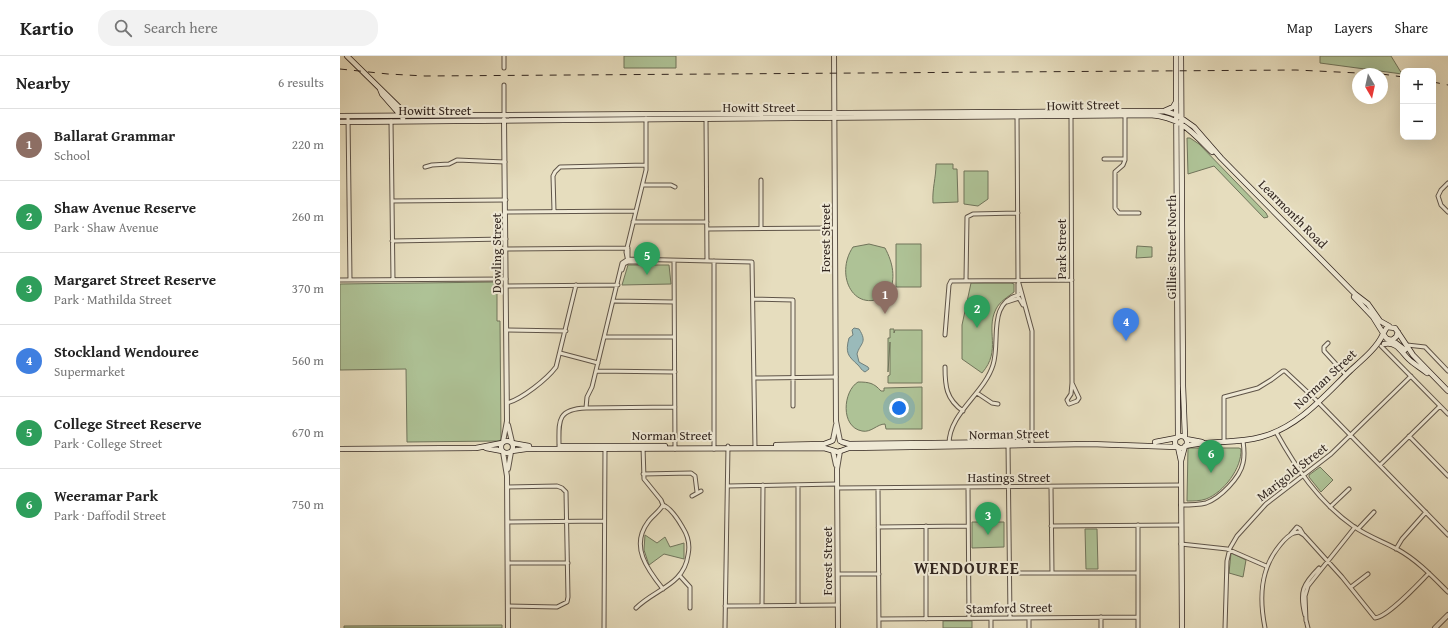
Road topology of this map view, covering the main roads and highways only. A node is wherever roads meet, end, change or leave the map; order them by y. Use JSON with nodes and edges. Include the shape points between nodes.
{"nodes":[{"id":1,"x":347,"y":56,"type":"edge"},
{"id":2,"x":1176,"y":56,"type":"edge"},
{"id":3,"x":1181,"y":56,"type":"edge"},
{"id":4,"x":380,"y":89,"type":"junction"},
{"id":5,"x":1177,"y":101,"type":"junction"},
{"id":6,"x":1181,"y":106,"type":"junction"},
{"id":7,"x":1164,"y":111,"type":"junction"},
{"id":8,"x":1084,"y":113,"type":"junction"},
{"id":9,"x":1125,"y":113,"type":"junction"},
{"id":10,"x":890,"y":114,"type":"junction"},
{"id":11,"x":1015,"y":115,"type":"junction"},
{"id":12,"x":340,"y":116,"type":"edge"},
{"id":13,"x":405,"y":116,"type":"junction"},
{"id":14,"x":646,"y":116,"type":"junction"},
{"id":15,"x":442,"y":118,"type":"junction"},
{"id":16,"x":1169,"y":118,"type":"junction"},
{"id":17,"x":348,"y":119,"type":"junction"},
{"id":18,"x":1179,"y":119,"type":"junction"},
{"id":19,"x":340,"y":122,"type":"edge"},
{"id":20,"x":1189,"y":122,"type":"junction"},
{"id":21,"x":1179,"y":134,"type":"junction"},
{"id":22,"x":1196,"y":136,"type":"junction"},
{"id":23,"x":1244,"y":182,"type":"junction"},
{"id":24,"x":1282,"y":220,"type":"junction"},
{"id":25,"x":1389,"y":326,"type":"junction"},
{"id":26,"x":1398,"y":332,"type":"junction"},
{"id":27,"x":1383,"y":334,"type":"junction"},
{"id":28,"x":1392,"y":340,"type":"junction"},
{"id":29,"x":1383,"y":345,"type":"junction"},
{"id":30,"x":1367,"y":354,"type":"junction"},
{"id":31,"x":1415,"y":364,"type":"junction"},
{"id":32,"x":1180,"y":378,"type":"junction"},
{"id":33,"x":1448,"y":390,"type":"edge"},
{"id":34,"x":1448,"y":394,"type":"edge"},
{"id":35,"x":1177,"y":437,"type":"junction"},
{"id":36,"x":1186,"y":438,"type":"junction"},
{"id":37,"x":832,"y":441,"type":"junction"},
{"id":38,"x":841,"y":441,"type":"junction"},
{"id":39,"x":1206,"y":442,"type":"junction"},
{"id":40,"x":502,"y":443,"type":"junction"},
{"id":41,"x":512,"y":443,"type":"junction"},
{"id":42,"x":1084,"y":443,"type":"junction"},
{"id":43,"x":949,"y":444,"type":"junction"},
{"id":44,"x":1185,"y":446,"type":"junction"},
{"id":45,"x":560,"y":447,"type":"junction"},
{"id":46,"x":755,"y":447,"type":"junction"},
{"id":47,"x":1178,"y":447,"type":"junction"},
{"id":48,"x":476,"y":448,"type":"junction"},
{"id":49,"x":340,"y":449,"type":"edge"},
{"id":50,"x":832,"y":450,"type":"junction"},
{"id":51,"x":841,"y":450,"type":"junction"},
{"id":52,"x":502,"y":452,"type":"junction"},
{"id":53,"x":512,"y":452,"type":"junction"},
{"id":54,"x":1180,"y":462,"type":"junction"},
{"id":55,"x":1182,"y":628,"type":"edge"}],
"edges":[{"from":1,"to":4,"type":"main road"},
{"from":2,"to":5,"type":"main road","name":"Gillies Street North"},
{"from":3,"to":6,"type":"main road","name":"Gillies Street North"},
{"from":4,"to":13,"type":"main road"},
{"from":4,"to":13,"type":"main road"},
{"from":5,"to":7,"type":"main road","via":[[1173,107]]},
{"from":5,"to":18,"type":"main road","name":"Gillies Street North"},
{"from":6,"to":18,"type":"main road","name":"Gillies Street North"},
{"from":6,"to":20,"type":"main road"},
{"from":7,"to":9,"type":"main road","name":"Howitt Street"},
{"from":7,"to":18,"type":"main road","name":"Howitt Street"},
{"from":8,"to":9,"type":"main road","name":"Howitt Street"},
{"from":8,"to":11,"type":"main road","name":"Howitt Street"},
{"from":8,"to":11,"type":"main road","name":"Howitt Street","via":[[1071,116]]},
{"from":9,"to":16,"type":"main road","name":"Howitt Street"},
{"from":10,"to":11,"type":"main road","name":"Howitt Street"},
{"from":10,"to":14,"type":"main road","name":"Howitt Street","via":[[834,112]]},
{"from":10,"to":14,"type":"main road","name":"Howitt Street","via":[[834,118],[706,119]]},
{"from":12,"to":17,"type":"main road","name":"Howitt Street"},
{"from":13,"to":15,"type":"main road","name":"Howitt Street"},
{"from":13,"to":17,"type":"main road","name":"Howitt Street","via":[[391,119]]},
{"from":14,"to":15,"type":"main road","name":"Howitt Street","via":[[504,115]]},
{"from":14,"to":15,"type":"main road","name":"Howitt Street","via":[[504,121]]},
{"from":16,"to":18,"type":"main road","name":"Howitt Street"},
{"from":16,"to":21,"type":"main road"},
{"from":17,"to":19,"type":"main road","name":"Howitt Street"},
{"from":18,"to":20,"type":"main road","name":"Learmonth Road"},
{"from":18,"to":21,"type":"main road","name":"Gillies Street North"},
{"from":18,"to":22,"type":"main road","name":"Learmonth Road"},
{"from":20,"to":23,"type":"main road","name":"Learmonth Road"},
{"from":21,"to":22,"type":"main road"},
{"from":21,"to":32,"type":"main road","name":"Gillies Street North"},
{"from":22,"to":23,"type":"main road","name":"Learmonth Road"},
{"from":23,"to":24,"type":"main road","name":"Learmonth Road"},
{"from":24,"to":25,"type":"main road","name":"Learmonth Road","via":[[1368,304],[1380,321]]},
{"from":24,"to":27,"type":"main road","name":"Learmonth Road","via":[[1350,291],[1373,317]]},
{"from":25,"to":26,"type":"main road"},
{"from":25,"to":27,"type":"main road"},
{"from":26,"to":28,"type":"main road"},
{"from":26,"to":33,"type":"main road","via":[[1405,344]]},
{"from":27,"to":28,"type":"main road"},
{"from":27,"to":30,"type":"main road","name":"Norman Street"},
{"from":28,"to":29,"type":"main road","name":"Norman Street"},
{"from":28,"to":31,"type":"main road","via":[[1404,347]]},
{"from":29,"to":30,"type":"main road","name":"Norman Street"},
{"from":29,"to":31,"type":"main road","via":[[1390,343],[1397,346]]},
{"from":30,"to":39,"type":"main road","name":"Norman Street","via":[[1301,417],[1276,432],[1243,441]]},
{"from":31,"to":34,"type":"main road"},
{"from":32,"to":35,"type":"main road","name":"Gillies Street North"},
{"from":32,"to":36,"type":"main road","name":"Gillies Street North"},
{"from":35,"to":36,"type":"main road","name":"Norman Street"},
{"from":35,"to":42,"type":"main road","name":"Norman Street","via":[[1154,442]]},
{"from":35,"to":47,"type":"main road","name":"Gillies Street North","via":[[1175,442]]},
{"from":36,"to":39,"type":"main road","name":"Norman Street"},
{"from":36,"to":44,"type":"main road","name":"Gillies Street North"},
{"from":37,"to":38,"type":"main road"},
{"from":37,"to":46,"type":"main road","name":"Norman Street","via":[[824,444]]},
{"from":37,"to":50,"type":"main road"},
{"from":38,"to":43,"type":"main road","name":"Norman Street","via":[[849,444]]},
{"from":38,"to":51,"type":"main road"},
{"from":39,"to":44,"type":"main road","name":"Norman Street"},
{"from":40,"to":41,"type":"main road","name":"Norman Street"},
{"from":40,"to":48,"type":"main road","name":"Norman Street"},
{"from":40,"to":52,"type":"main road"},
{"from":41,"to":45,"type":"main road","name":"Norman Street","via":[[523,446]]},
{"from":41,"to":53,"type":"main road"},
{"from":42,"to":43,"type":"main road","name":"Norman Street"},
{"from":42,"to":47,"type":"main road","name":"Norman Street"},
{"from":43,"to":51,"type":"main road","name":"Norman Street"},
{"from":44,"to":47,"type":"main road","name":"Norman Street"},
{"from":44,"to":54,"type":"main road"},
{"from":45,"to":46,"type":"main road","name":"Norman Street"},
{"from":45,"to":53,"type":"main road","name":"Norman Street"},
{"from":46,"to":50,"type":"main road","name":"Norman Street"},
{"from":47,"to":54,"type":"main road"},
{"from":48,"to":49,"type":"main road","name":"Norman Street"},
{"from":48,"to":52,"type":"main road","name":"Norman Street"},
{"from":50,"to":51,"type":"main road"},
{"from":52,"to":53,"type":"main road","name":"Norman Street"},
{"from":54,"to":55,"type":"main road"}]}
